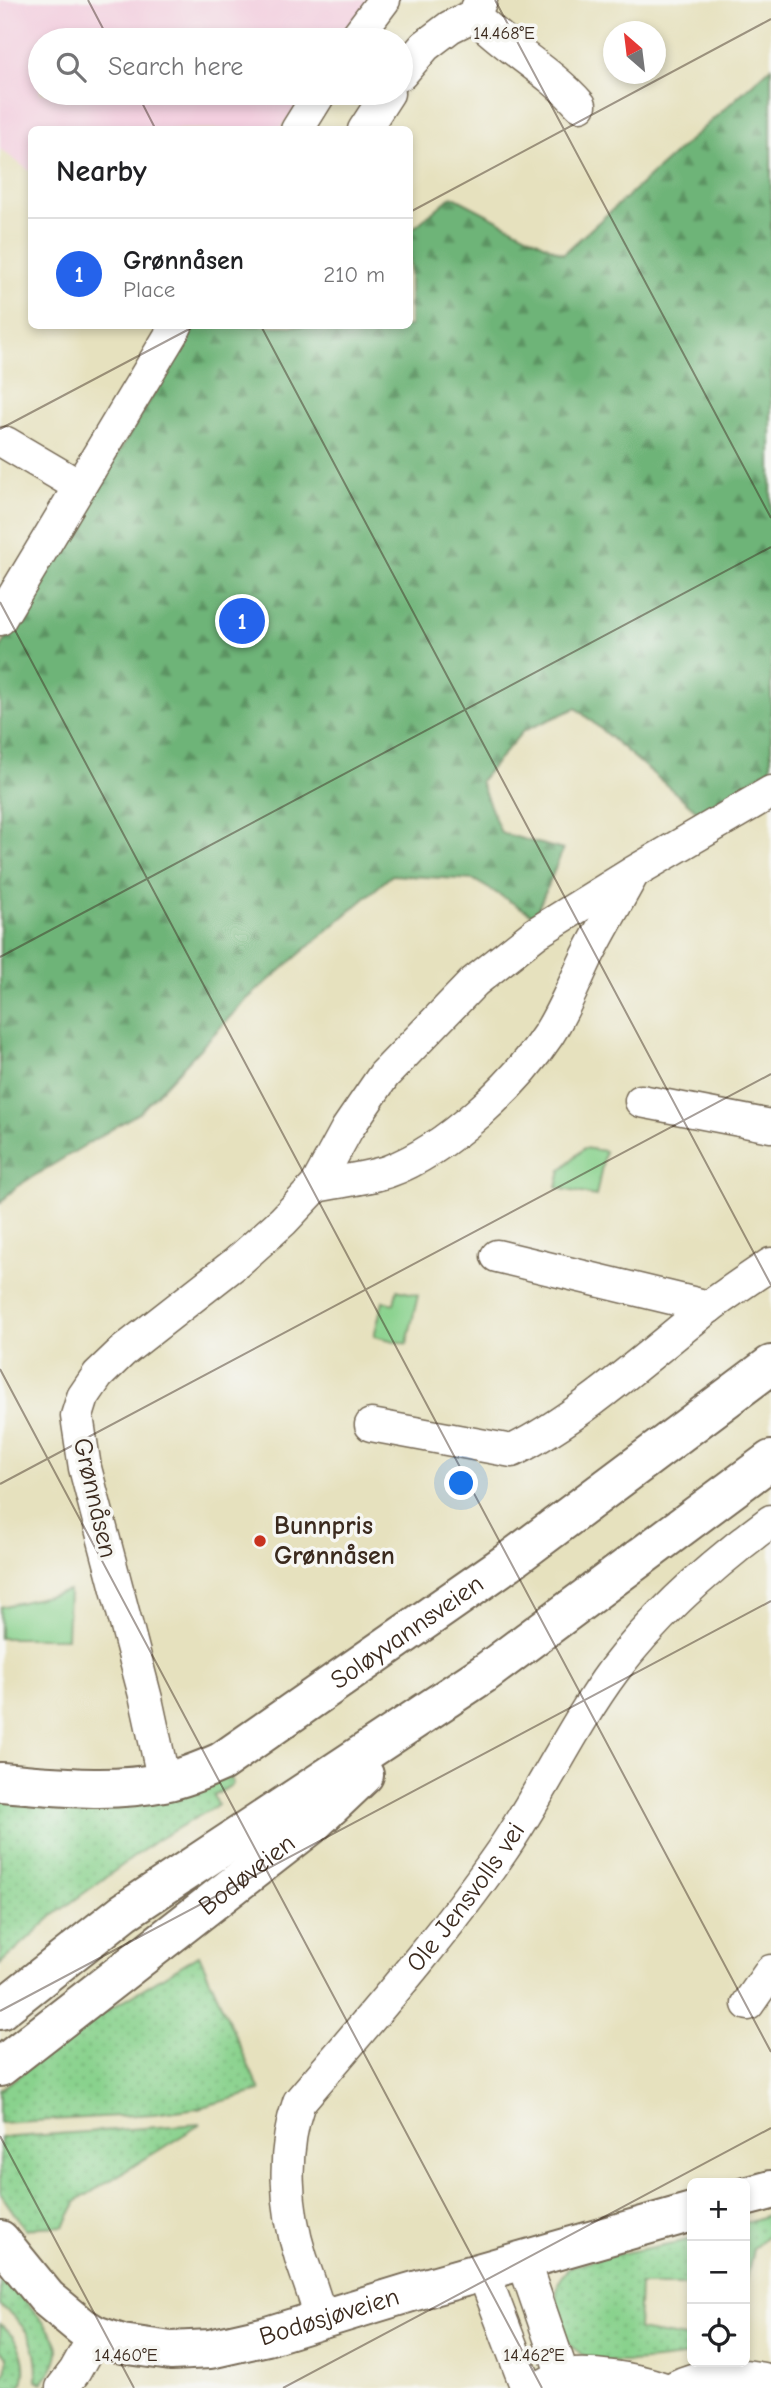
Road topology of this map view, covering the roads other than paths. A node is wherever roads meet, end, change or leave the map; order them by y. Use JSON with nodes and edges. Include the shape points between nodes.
{"nodes":[{"id":1,"x":384,"y":0,"type":"edge"},
{"id":2,"x":478,"y":7,"type":"edge"},
{"id":3,"x":363,"y":28,"type":"edge"},
{"id":4,"x":413,"y":60,"type":"edge"},
{"id":5,"x":313,"y":105,"type":"edge"},
{"id":6,"x":380,"y":105,"type":"edge"},
{"id":7,"x":580,"y":105,"type":"dead end"},
{"id":8,"x":299,"y":126,"type":"edge"},
{"id":9,"x":367,"y":126,"type":"edge"},
{"id":10,"x":174,"y":329,"type":"edge"},
{"id":11,"x":6,"y":443,"type":"dead end"},
{"id":12,"x":79,"y":486,"type":"junction"},
{"id":13,"x":0,"y":619,"type":"edge"},
{"id":14,"x":771,"y":792,"type":"edge"},
{"id":15,"x":634,"y":872,"type":"junction"},
{"id":16,"x":641,"y":1101,"type":"dead end"},
{"id":17,"x":771,"y":1126,"type":"edge"},
{"id":18,"x":316,"y":1186,"type":"junction"},
{"id":19,"x":497,"y":1256,"type":"dead end"},
{"id":20,"x":771,"y":1264,"type":"edge"},
{"id":21,"x":709,"y":1307,"type":"junction"},
{"id":22,"x":771,"y":1365,"type":"edge"},
{"id":23,"x":371,"y":1425,"type":"dead end"},
{"id":24,"x":771,"y":1460,"type":"edge"},
{"id":25,"x":771,"y":1521,"type":"edge"},
{"id":26,"x":485,"y":1673,"type":"junction"},
{"id":27,"x":0,"y":1782,"type":"edge"},
{"id":28,"x":163,"y":1782,"type":"junction"},
{"id":29,"x":771,"y":1971,"type":"edge"},
{"id":30,"x":748,"y":2004,"type":"dead end"},
{"id":31,"x":0,"y":2010,"type":"edge"},
{"id":32,"x":0,"y":2067,"type":"edge"},
{"id":33,"x":771,"y":2190,"type":"edge"},
{"id":34,"x":750,"y":2196,"type":"edge"},
{"id":35,"x":687,"y":2213,"type":"edge"},
{"id":36,"x":0,"y":2239,"type":"edge"},
{"id":37,"x":523,"y":2260,"type":"junction"},
{"id":38,"x":483,"y":2272,"type":"junction"},
{"id":39,"x":321,"y":2320,"type":"junction"},
{"id":40,"x":95,"y":2335,"type":"junction"},
{"id":41,"x":771,"y":2381,"type":"edge"},
{"id":42,"x":551,"y":2382,"type":"edge"},
{"id":43,"x":62,"y":2388,"type":"edge"},
{"id":44,"x":527,"y":2388,"type":"edge"},
{"id":45,"x":662,"y":2388,"type":"edge"},
{"id":46,"x":673,"y":2388,"type":"edge"}],
"edges":[{"from":1,"to":3,"type":"street"},
{"from":2,"to":4,"type":"street"},
{"from":2,"to":7,"type":"street","via":[[495,36],[562,85]]},
{"from":5,"to":8,"type":"street"},
{"from":6,"to":9,"type":"street"},
{"from":10,"to":12,"type":"street"},
{"from":11,"to":12,"type":"street"},
{"from":12,"to":13,"type":"street"},
{"from":14,"to":15,"type":"street","name":"Grønnåsen"},
{"from":15,"to":18,"type":"street","name":"Grønnåsen","via":[[536,933],[474,982],[384,1075]]},
{"from":15,"to":18,"type":"street","via":[[550,1033],[480,1111],[415,1160],[386,1172]]},
{"from":16,"to":17,"type":"street"},
{"from":18,"to":28,"type":"street","name":"Grønnåsen","via":[[236,1263],[98,1375],[77,1416],[85,1468],[146,1699]]},
{"from":19,"to":21,"type":"street"},
{"from":20,"to":21,"type":"street"},
{"from":21,"to":23,"type":"street","via":[[612,1384],[512,1451]]},
{"from":22,"to":28,"type":"street","name":"Soløyvannsveien","via":[[508,1562],[274,1728],[221,1762]]},
{"from":24,"to":26,"type":"street","name":"Bodøveien"},
{"from":25,"to":39,"type":"street","name":"Ole Jensvolls vei","via":[[691,1586],[635,1643],[596,1696],[499,1854],[415,1964],[299,2102],[288,2159],[291,2214]]},
{"from":26,"to":31,"type":"street","name":"Bodøveien","via":[[124,1912]]},
{"from":26,"to":32,"type":"street","name":"Bodøveien","via":[[310,1826]]},
{"from":27,"to":28,"type":"street","name":"Soløyvannsveien","via":[[106,1789]]},
{"from":29,"to":30,"type":"street"},
{"from":33,"to":34,"type":"street"},
{"from":35,"to":37,"type":"street","name":"Bodøsjøveien"},
{"from":36,"to":40,"type":"street","name":"Bodøsjøveien","via":[[47,2298]]},
{"from":37,"to":38,"type":"street","name":"Bodøsjøveien"},
{"from":37,"to":42,"type":"street"},
{"from":38,"to":39,"type":"street","name":"Bodøsjøveien"},
{"from":38,"to":44,"type":"street"},
{"from":39,"to":40,"type":"street","name":"Bodøsjøveien","via":[[210,2349],[172,2351]]},
{"from":40,"to":43,"type":"street"},
{"from":41,"to":46,"type":"street","via":[[726,2375],[686,2381]]},
{"from":42,"to":45,"type":"street","via":[[603,2377]]}]}
